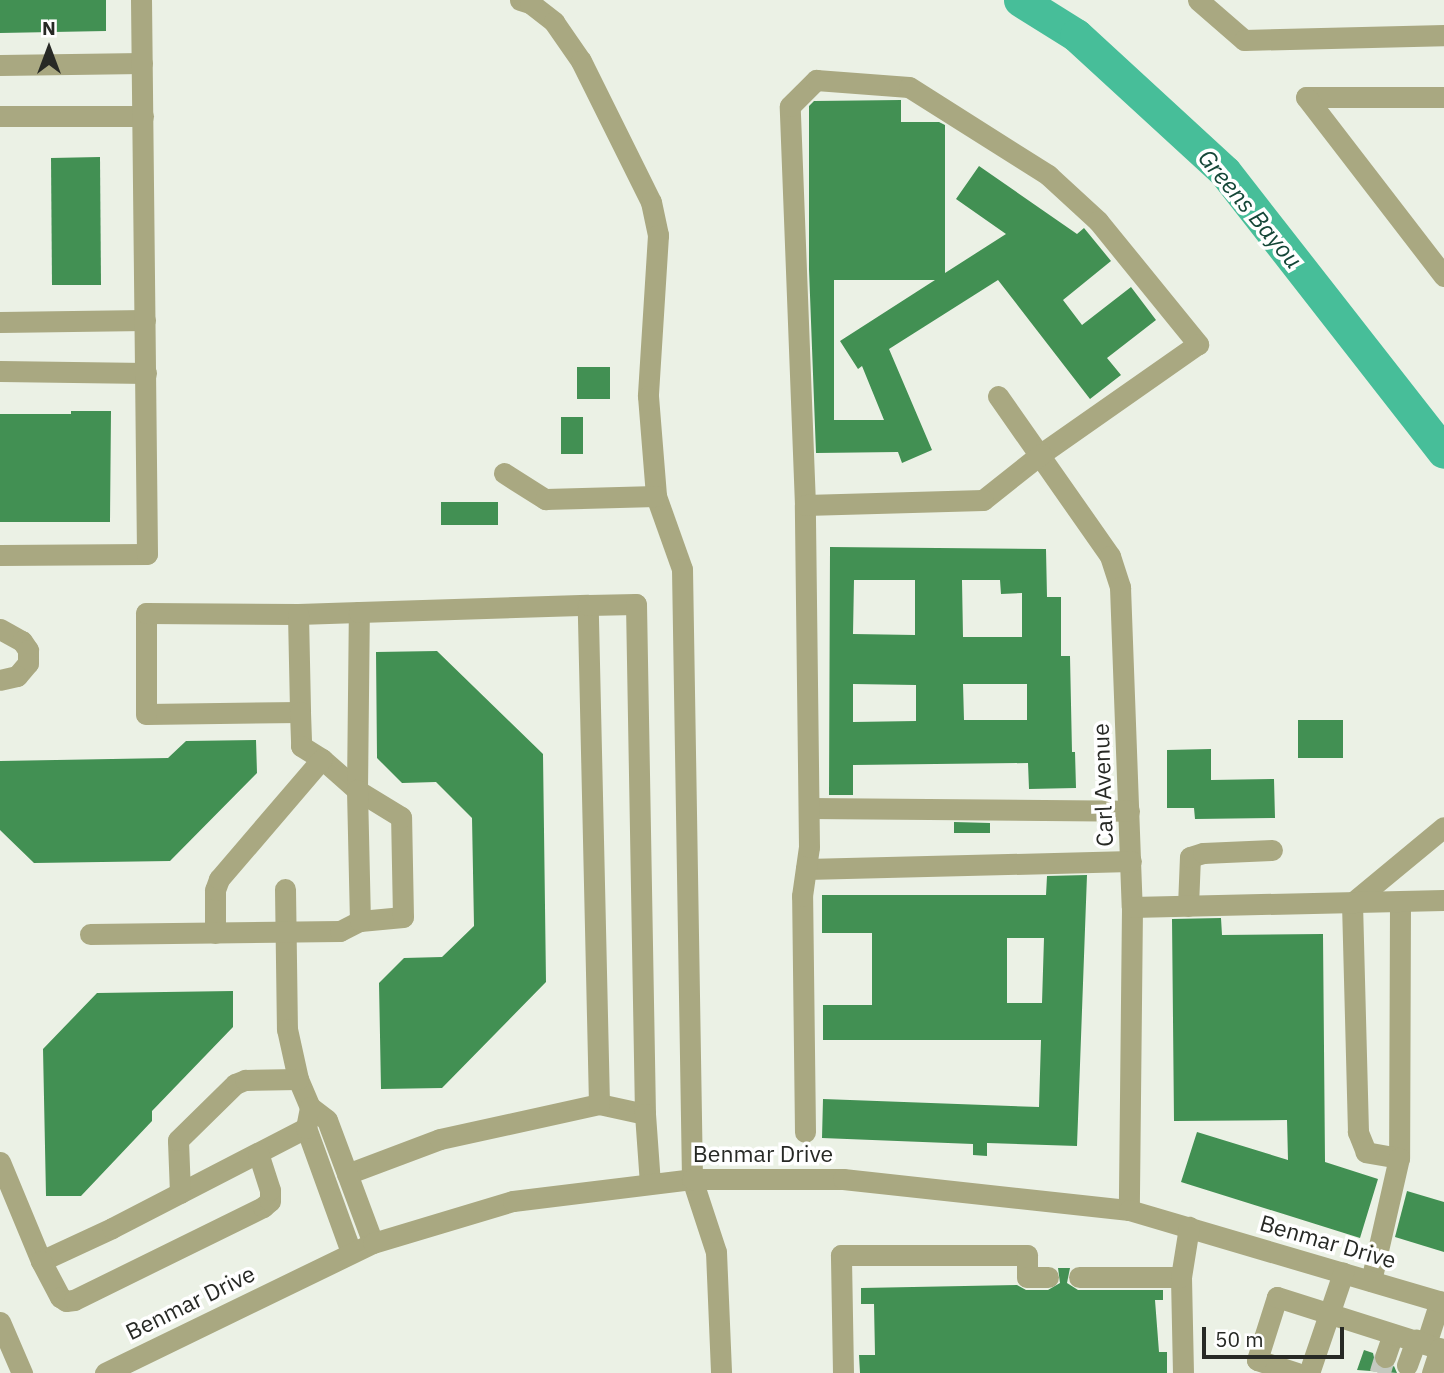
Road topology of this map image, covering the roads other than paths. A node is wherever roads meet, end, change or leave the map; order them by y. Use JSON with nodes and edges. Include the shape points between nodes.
{"nodes":[{"id":1,"x":141,"y":0,"type":"edge"},
{"id":2,"x":520,"y":0,"type":"edge"},
{"id":3,"x":1198,"y":0,"type":"edge"},
{"id":4,"x":1444,"y":35,"type":"edge"},
{"id":5,"x":142,"y":63,"type":"junction"},
{"id":6,"x":0,"y":65,"type":"edge"},
{"id":7,"x":1444,"y":97,"type":"edge"},
{"id":8,"x":0,"y":116,"type":"edge"},
{"id":9,"x":143,"y":116,"type":"junction"},
{"id":10,"x":1444,"y":276,"type":"edge"},
{"id":11,"x":145,"y":320,"type":"junction"},
{"id":12,"x":0,"y":323,"type":"edge"},
{"id":13,"x":0,"y":372,"type":"edge"},
{"id":14,"x":146,"y":373,"type":"junction"},
{"id":15,"x":998,"y":396,"type":"dead end"},
{"id":16,"x":1041,"y":454,"type":"junction"},
{"id":17,"x":504,"y":473,"type":"dead end"},
{"id":18,"x":656,"y":496,"type":"junction"},
{"id":19,"x":806,"y":505,"type":"junction"},
{"id":20,"x":0,"y":555,"type":"edge"},
{"id":21,"x":588,"y":605,"type":"junction"},
{"id":22,"x":359,"y":612,"type":"junction"},
{"id":23,"x":298,"y":614,"type":"junction"},
{"id":24,"x":0,"y":629,"type":"edge"},
{"id":25,"x":0,"y":680,"type":"edge"},
{"id":26,"x":300,"y":712,"type":"junction"},
{"id":27,"x":322,"y":760,"type":"junction"},
{"id":28,"x":357,"y":790,"type":"junction"},
{"id":29,"x":809,"y":808,"type":"junction"},
{"id":30,"x":1129,"y":811,"type":"junction"},
{"id":31,"x":1444,"y":827,"type":"edge"},
{"id":32,"x":1272,"y":850,"type":"dead end"},
{"id":33,"x":1131,"y":861,"type":"junction"},
{"id":34,"x":806,"y":869,"type":"junction"},
{"id":35,"x":285,"y":889,"type":"dead end"},
{"id":36,"x":1444,"y":900,"type":"edge"},
{"id":37,"x":1400,"y":902,"type":"junction"},
{"id":38,"x":1352,"y":903,"type":"junction"},
{"id":39,"x":1132,"y":906,"type":"junction"},
{"id":40,"x":1188,"y":906,"type":"junction"},
{"id":41,"x":360,"y":921,"type":"junction"},
{"id":42,"x":285,"y":931,"type":"junction"},
{"id":43,"x":215,"y":933,"type":"junction"},
{"id":44,"x":90,"y":934,"type":"dead end"},
{"id":45,"x":298,"y":1079,"type":"junction"},
{"id":46,"x":599,"y":1104,"type":"junction"},
{"id":47,"x":310,"y":1107,"type":"junction"},
{"id":48,"x":645,"y":1114,"type":"junction"},
{"id":49,"x":306,"y":1128,"type":"junction"},
{"id":50,"x":805,"y":1132,"type":"dead end"},
{"id":51,"x":258,"y":1154,"type":"junction"},
{"id":52,"x":1399,"y":1158,"type":"junction"},
{"id":53,"x":0,"y":1162,"type":"edge"},
{"id":54,"x":347,"y":1174,"type":"junction"},
{"id":55,"x":692,"y":1180,"type":"junction"},
{"id":56,"x":650,"y":1183,"type":"junction"},
{"id":57,"x":180,"y":1193,"type":"junction"},
{"id":58,"x":1129,"y":1210,"type":"junction"},
{"id":59,"x":1189,"y":1227,"type":"junction"},
{"id":60,"x":373,"y":1244,"type":"junction"},
{"id":61,"x":351,"y":1252,"type":"junction"},
{"id":62,"x":41,"y":1261,"type":"junction"},
{"id":63,"x":1343,"y":1273,"type":"junction"},
{"id":64,"x":1048,"y":1277,"type":"dead end"},
{"id":65,"x":1079,"y":1277,"type":"dead end"},
{"id":66,"x":1181,"y":1277,"type":"junction"},
{"id":67,"x":1371,"y":1281,"type":"junction"},
{"id":68,"x":1442,"y":1302,"type":"edge"},
{"id":69,"x":1329,"y":1313,"type":"junction"},
{"id":70,"x":0,"y":1322,"type":"edge"},
{"id":71,"x":1393,"y":1334,"type":"junction"},
{"id":72,"x":1432,"y":1346,"type":"edge"},
{"id":73,"x":1385,"y":1357,"type":"tunnel mouth"},
{"id":74,"x":1407,"y":1365,"type":"tunnel mouth"},
{"id":75,"x":22,"y":1373,"type":"edge"},
{"id":76,"x":105,"y":1373,"type":"edge"},
{"id":77,"x":721,"y":1373,"type":"edge"},
{"id":78,"x":843,"y":1373,"type":"edge"},
{"id":79,"x":1183,"y":1373,"type":"edge"},
{"id":80,"x":1297,"y":1373,"type":"edge"},
{"id":81,"x":1309,"y":1373,"type":"edge"},
{"id":82,"x":1432,"y":1373,"type":"edge"}],
"edges":[{"from":1,"to":5,"type":"street"},
{"from":2,"to":18,"type":"street","via":[[554,22],[581,61],[651,202],[658,235],[648,396]]},
{"from":3,"to":4,"type":"street","via":[[1244,40]]},
{"from":5,"to":6,"type":"street"},
{"from":5,"to":9,"type":"street"},
{"from":7,"to":10,"type":"street","via":[[1306,97]]},
{"from":8,"to":9,"type":"street"},
{"from":9,"to":11,"type":"street"},
{"from":11,"to":12,"type":"street"},
{"from":11,"to":14,"type":"street"},
{"from":13,"to":14,"type":"street"},
{"from":14,"to":20,"type":"street","via":[[147,554]]},
{"from":15,"to":16,"type":"street","name":"Carl Avenue"},
{"from":16,"to":19,"type":"street","via":[[983,500]]},
{"from":16,"to":19,"type":"street","via":[[1198,344],[1098,221],[1048,175],[909,87],[816,80],[790,106]]},
{"from":16,"to":30,"type":"street","name":"Carl Avenue","via":[[1110,555],[1120,587]]},
{"from":17,"to":18,"type":"street","via":[[545,499]]},
{"from":18,"to":55,"type":"street","via":[[682,569]]},
{"from":19,"to":29,"type":"street"},
{"from":21,"to":22,"type":"street"},
{"from":21,"to":46,"type":"street"},
{"from":21,"to":48,"type":"street","via":[[636,604]]},
{"from":22,"to":23,"type":"street"},
{"from":22,"to":28,"type":"street"},
{"from":23,"to":26,"type":"street"},
{"from":23,"to":26,"type":"street","via":[[146,613],[146,714]]},
{"from":24,"to":25,"type":"street","via":[[22,641],[28,663],[17,676]]},
{"from":26,"to":27,"type":"street","via":[[300,746]]},
{"from":27,"to":28,"type":"street"},
{"from":27,"to":43,"type":"street","via":[[219,879]]},
{"from":28,"to":41,"type":"street"},
{"from":28,"to":41,"type":"street","via":[[401,817],[402,842],[403,917]]},
{"from":29,"to":30,"type":"street"},
{"from":29,"to":34,"type":"street"},
{"from":30,"to":33,"type":"street","name":"Carl Avenue"},
{"from":31,"to":38,"type":"street"},
{"from":32,"to":40,"type":"street","via":[[1190,857]]},
{"from":33,"to":34,"type":"street"},
{"from":33,"to":39,"type":"street","name":"Carl Avenue"},
{"from":34,"to":50,"type":"street","via":[[802,896]]},
{"from":35,"to":42,"type":"street"},
{"from":36,"to":37,"type":"street"},
{"from":37,"to":38,"type":"street"},
{"from":37,"to":52,"type":"street"},
{"from":38,"to":40,"type":"street"},
{"from":38,"to":52,"type":"street","via":[[1358,1132],[1366,1152]]},
{"from":39,"to":40,"type":"street"},
{"from":39,"to":58,"type":"street","name":"Carl Avenue"},
{"from":41,"to":42,"type":"street","via":[[340,931]]},
{"from":42,"to":43,"type":"street"},
{"from":42,"to":45,"type":"street","via":[[287,1029]]},
{"from":43,"to":44,"type":"street"},
{"from":45,"to":47,"type":"street"},
{"from":45,"to":57,"type":"street","via":[[235,1084],[178,1140]]},
{"from":46,"to":48,"type":"street"},
{"from":46,"to":54,"type":"street","via":[[440,1139]]},
{"from":47,"to":49,"type":"street"},
{"from":47,"to":54,"type":"street","via":[[327,1120]]},
{"from":48,"to":56,"type":"street"},
{"from":49,"to":51,"type":"street"},
{"from":49,"to":61,"type":"street"},
{"from":51,"to":57,"type":"street"},
{"from":51,"to":62,"type":"street","via":[[270,1190],[270,1201],[263,1207],[66,1301]]},
{"from":52,"to":67,"type":"street"},
{"from":53,"to":62,"type":"street"},
{"from":54,"to":60,"type":"street"},
{"from":55,"to":56,"type":"street","name":"Benmar Drive"},
{"from":55,"to":58,"type":"street","name":"Benmar Drive","via":[[843,1179]]},
{"from":55,"to":77,"type":"street","via":[[716,1252]]},
{"from":56,"to":60,"type":"street","name":"Benmar Drive","via":[[513,1201]]},
{"from":57,"to":62,"type":"street"},
{"from":58,"to":59,"type":"street","name":"Benmar Drive"},
{"from":59,"to":63,"type":"street","name":"Benmar Drive"},
{"from":59,"to":66,"type":"street"},
{"from":60,"to":61,"type":"street","name":"Benmar Drive"},
{"from":61,"to":76,"type":"street","name":"Benmar Drive"},
{"from":63,"to":67,"type":"street","name":"Benmar Drive"},
{"from":63,"to":69,"type":"street"},
{"from":64,"to":78,"type":"street","via":[[1027,1277],[1027,1255],[841,1255]]},
{"from":65,"to":66,"type":"street"},
{"from":66,"to":79,"type":"street"},
{"from":67,"to":68,"type":"street","name":"Benmar Drive"},
{"from":68,"to":72,"type":"street"},
{"from":69,"to":71,"type":"street"},
{"from":69,"to":80,"type":"street","via":[[1277,1297],[1257,1360]]},
{"from":69,"to":81,"type":"street"},
{"from":70,"to":75,"type":"street"},
{"from":71,"to":72,"type":"street"},
{"from":71,"to":73,"type":"street"},
{"from":72,"to":74,"type":"street"},
{"from":72,"to":82,"type":"street"}]}
